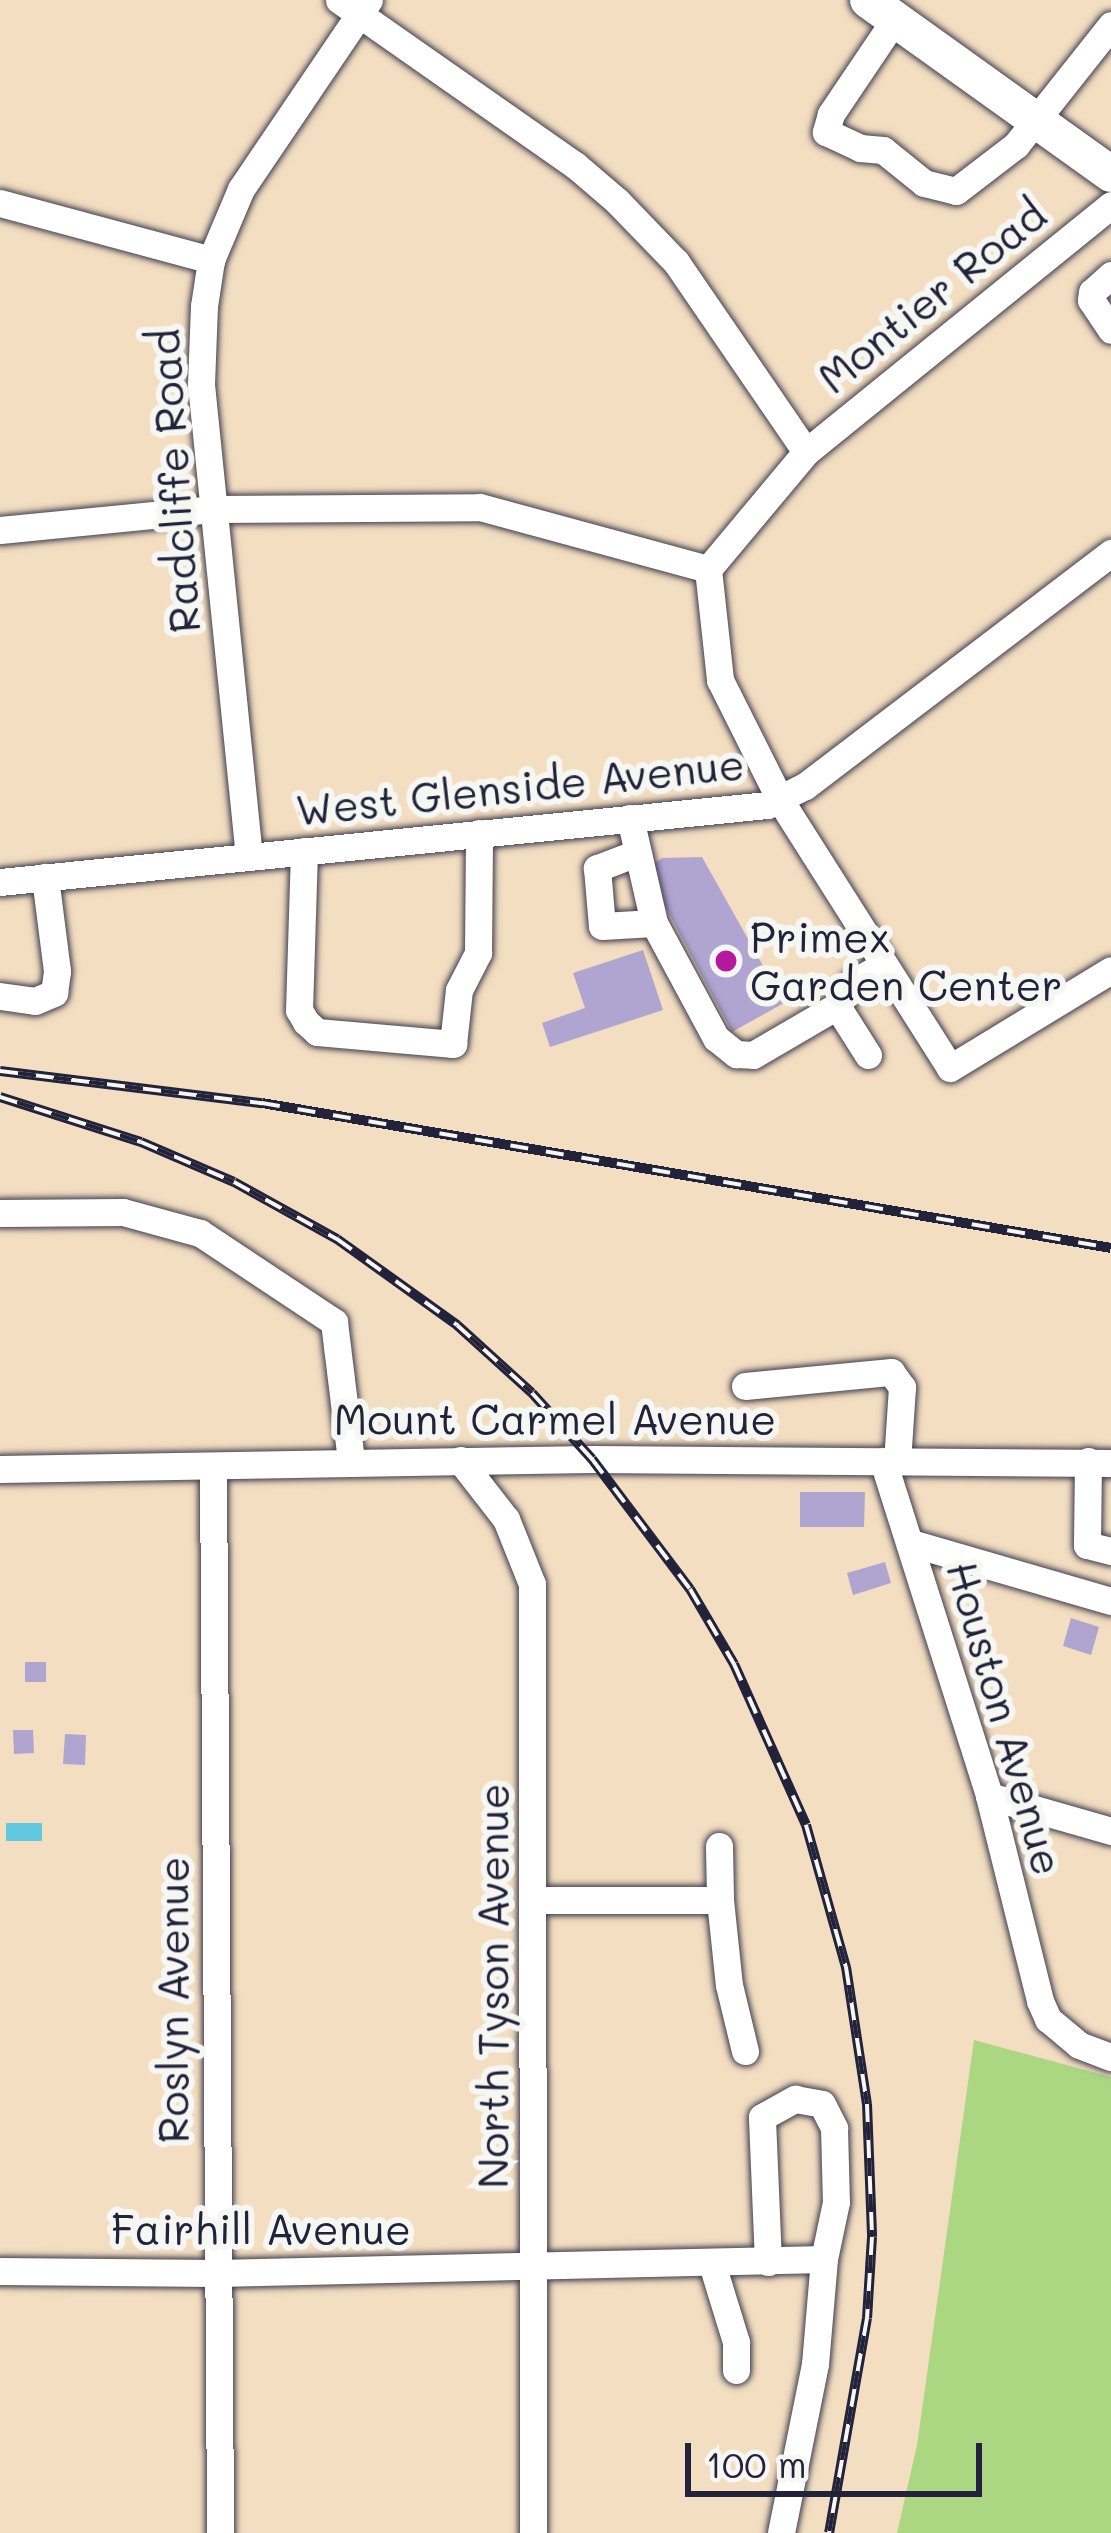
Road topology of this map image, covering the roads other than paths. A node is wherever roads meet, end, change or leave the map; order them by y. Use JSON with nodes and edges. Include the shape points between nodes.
{"nodes":[{"id":1,"x":356,"y":4,"type":"edge"},
{"id":2,"x":882,"y":9,"type":"edge"},
{"id":3,"x":1111,"y":25,"type":"edge"},
{"id":4,"x":1037,"y":121,"type":"junction"},
{"id":5,"x":1111,"y":173,"type":"edge"},
{"id":6,"x":0,"y":203,"type":"edge"},
{"id":7,"x":1111,"y":206,"type":"edge"},
{"id":8,"x":211,"y":260,"type":"junction"},
{"id":9,"x":1111,"y":275,"type":"edge"},
{"id":10,"x":1111,"y":330,"type":"edge"},
{"id":11,"x":806,"y":452,"type":"junction"},
{"id":12,"x":214,"y":509,"type":"junction"},
{"id":13,"x":0,"y":530,"type":"edge"},
{"id":14,"x":1111,"y":554,"type":"edge"},
{"id":15,"x":708,"y":568,"type":"junction"},
{"id":16,"x":780,"y":800,"type":"junction"},
{"id":17,"x":630,"y":818,"type":"junction"},
{"id":18,"x":479,"y":832,"type":"junction"},
{"id":19,"x":304,"y":851,"type":"junction"},
{"id":20,"x":634,"y":854,"type":"junction"},
{"id":21,"x":249,"y":857,"type":"junction"},
{"id":22,"x":45,"y":877,"type":"junction"},
{"id":23,"x":0,"y":882,"type":"edge"},
{"id":24,"x":654,"y":923,"type":"junction"},
{"id":25,"x":884,"y":965,"type":"junction"},
{"id":26,"x":1111,"y":970,"type":"edge"},
{"id":27,"x":0,"y":996,"type":"edge"},
{"id":28,"x":837,"y":1006,"type":"junction"},
{"id":29,"x":868,"y":1055,"type":"dead end"},
{"id":30,"x":0,"y":1214,"type":"edge"},
{"id":31,"x":745,"y":1386,"type":"dead end"},
{"id":32,"x":460,"y":1460,"type":"junction"},
{"id":33,"x":351,"y":1461,"type":"junction"},
{"id":34,"x":890,"y":1461,"type":"junction"},
{"id":35,"x":1099,"y":1462,"type":"edge"},
{"id":36,"x":213,"y":1466,"type":"junction"},
{"id":37,"x":0,"y":1469,"type":"edge"},
{"id":38,"x":911,"y":1543,"type":"junction"},
{"id":39,"x":1111,"y":1551,"type":"edge"},
{"id":40,"x":1111,"y":1601,"type":"edge"},
{"id":41,"x":989,"y":1796,"type":"junction"},
{"id":42,"x":1111,"y":1831,"type":"edge"},
{"id":43,"x":718,"y":1846,"type":"dead end"},
{"id":44,"x":536,"y":1900,"type":"junction"},
{"id":45,"x":721,"y":1900,"type":"junction"},
{"id":46,"x":745,"y":2051,"type":"dead end"},
{"id":47,"x":1111,"y":2057,"type":"edge"},
{"id":48,"x":824,"y":2259,"type":"junction"},
{"id":49,"x":769,"y":2262,"type":"junction"},
{"id":50,"x":725,"y":2264,"type":"junction"},
{"id":51,"x":536,"y":2269,"type":"junction"},
{"id":52,"x":0,"y":2271,"type":"edge"},
{"id":53,"x":217,"y":2273,"type":"junction"},
{"id":54,"x":736,"y":2370,"type":"dead end"},
{"id":55,"x":220,"y":2533,"type":"edge"},
{"id":56,"x":533,"y":2533,"type":"edge"},
{"id":57,"x":781,"y":2533,"type":"edge"}],
"edges":[{"from":1,"to":8,"type":"street","name":"Radcliffe Road","via":[[241,189]]},
{"from":1,"to":11,"type":"street","via":[[575,165],[647,231]]},
{"from":2,"to":4,"type":"main road"},
{"from":2,"to":4,"type":"street","via":[[826,132],[883,150],[924,183],[956,191]]},
{"from":3,"to":4,"type":"street"},
{"from":4,"to":5,"type":"main road"},
{"from":6,"to":8,"type":"street"},
{"from":7,"to":11,"type":"street","name":"Montier Road"},
{"from":8,"to":12,"type":"street","name":"Radcliffe Road","via":[[201,384]]},
{"from":9,"to":10,"type":"street","via":[[1091,300]]},
{"from":11,"to":15,"type":"street","name":"Montier Road"},
{"from":12,"to":13,"type":"street"},
{"from":12,"to":15,"type":"street","via":[[480,507]]},
{"from":12,"to":21,"type":"street","name":"Radcliffe Road"},
{"from":14,"to":16,"type":"street","name":"West Glenside Avenue"},
{"from":15,"to":16,"type":"street","via":[[720,680]]},
{"from":16,"to":17,"type":"street","name":"West Glenside Avenue"},
{"from":16,"to":25,"type":"street"},
{"from":17,"to":18,"type":"street","name":"West Glenside Avenue"},
{"from":17,"to":20,"type":"street"},
{"from":18,"to":19,"type":"street","name":"West Glenside Avenue"},
{"from":18,"to":19,"type":"street","via":[[478,953],[459,990],[452,1044],[317,1032],[306,1022],[299,1010]]},
{"from":19,"to":21,"type":"street","name":"West Glenside Avenue"},
{"from":20,"to":24,"type":"street"},
{"from":20,"to":24,"type":"street","via":[[597,868],[602,938]]},
{"from":21,"to":22,"type":"street","name":"West Glenside Avenue"},
{"from":22,"to":23,"type":"street","name":"West Glenside Avenue"},
{"from":22,"to":27,"type":"street","via":[[54,993],[35,1001]]},
{"from":24,"to":28,"type":"street","via":[[704,1021],[736,1054],[773,1046]]},
{"from":25,"to":26,"type":"street","via":[[950,1068]]},
{"from":25,"to":28,"type":"street","via":[[854,982]]},
{"from":28,"to":29,"type":"street"},
{"from":30,"to":33,"type":"street","via":[[123,1212],[200,1233],[334,1322]]},
{"from":31,"to":34,"type":"street","via":[[891,1372],[902,1387]]},
{"from":32,"to":33,"type":"street","name":"Mount Carmel Avenue"},
{"from":32,"to":34,"type":"street","name":"Mount Carmel Avenue"},
{"from":32,"to":44,"type":"street","name":"North Tyson Avenue","via":[[506,1519],[532,1584]]},
{"from":33,"to":36,"type":"street","name":"Mount Carmel Avenue"},
{"from":34,"to":35,"type":"street","name":"Mount Carmel Avenue"},
{"from":34,"to":38,"type":"street","name":"Houston Avenue"},
{"from":35,"to":39,"type":"street","via":[[1088,1545]]},
{"from":36,"to":37,"type":"street","name":"Mount Carmel Avenue"},
{"from":36,"to":53,"type":"street","name":"Roslyn Avenue"},
{"from":38,"to":40,"type":"street"},
{"from":38,"to":41,"type":"street","name":"Houston Avenue"},
{"from":41,"to":42,"type":"street"},
{"from":41,"to":47,"type":"street","name":"Houston Avenue","via":[[1048,2019],[1079,2045]]},
{"from":43,"to":45,"type":"street"},
{"from":44,"to":45,"type":"street"},
{"from":44,"to":51,"type":"street","name":"North Tyson Avenue"},
{"from":45,"to":46,"type":"street"},
{"from":48,"to":49,"type":"street","name":"Fairhill Avenue"},
{"from":48,"to":49,"type":"street","via":[[836,2203],[834,2128],[822,2104],[795,2099],[762,2116]]},
{"from":48,"to":57,"type":"street","via":[[815,2364]]},
{"from":49,"to":50,"type":"street","name":"Fairhill Avenue"},
{"from":50,"to":51,"type":"street","name":"Fairhill Avenue"},
{"from":50,"to":54,"type":"street"},
{"from":51,"to":53,"type":"street","name":"Fairhill Avenue"},
{"from":51,"to":56,"type":"street","name":"North Tyson Avenue"},
{"from":52,"to":53,"type":"street","name":"Fairhill Avenue"},
{"from":53,"to":55,"type":"street","name":"Roslyn Avenue"}]}
